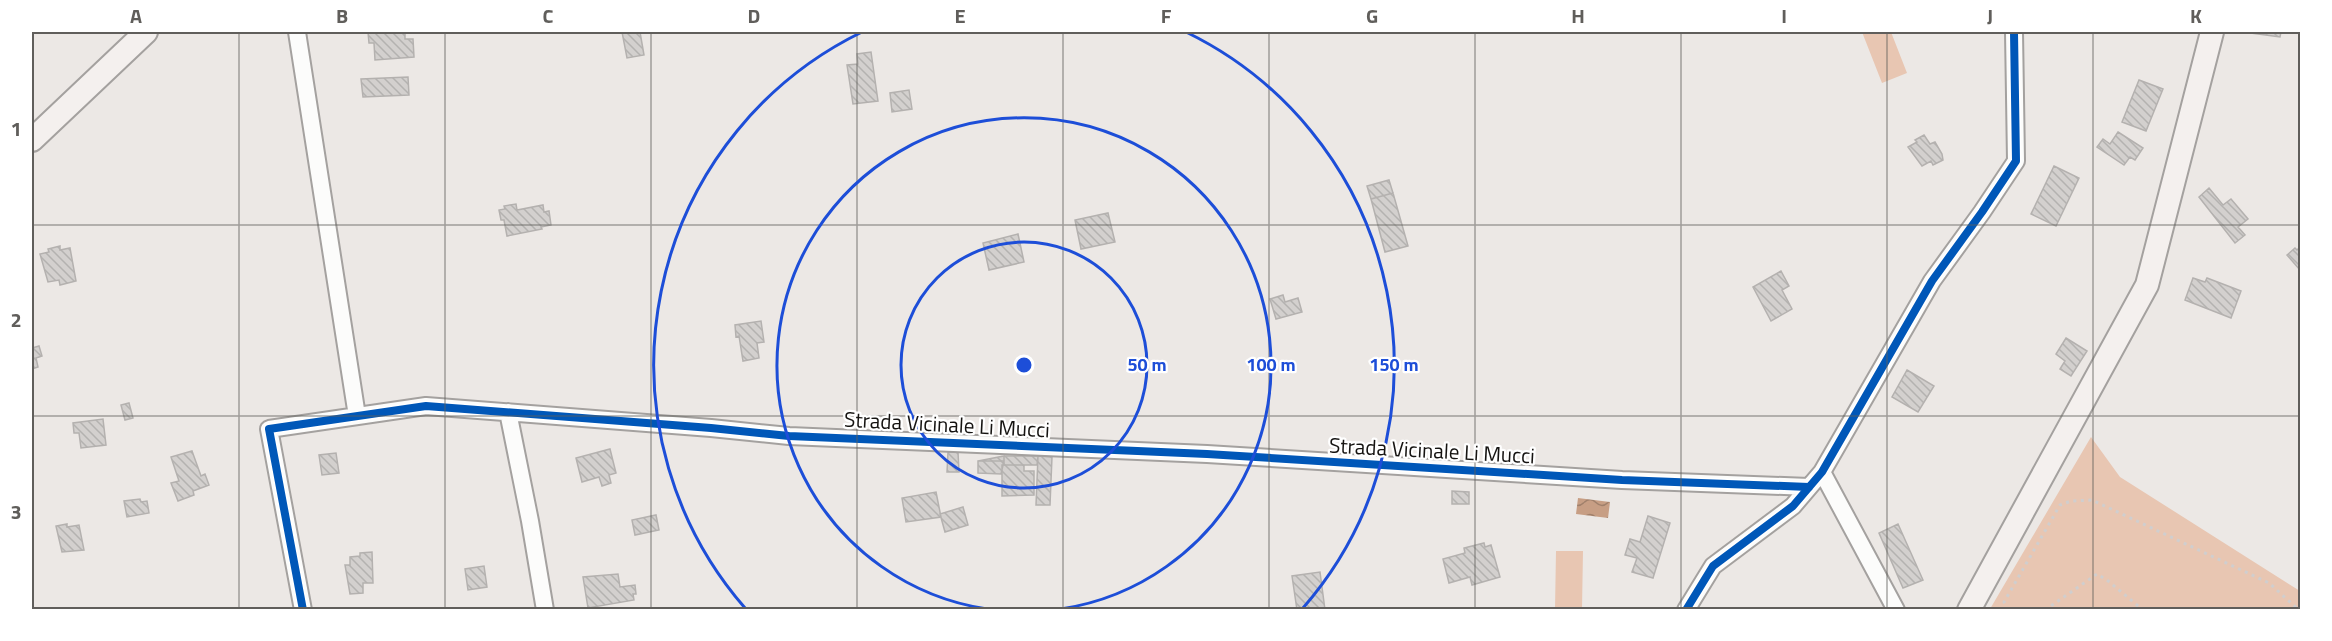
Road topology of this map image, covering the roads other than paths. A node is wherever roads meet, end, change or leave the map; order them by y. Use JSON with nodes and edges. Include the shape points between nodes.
{"nodes":[{"id":1,"x":146,"y":32,"type":"edge"},
{"id":2,"x":297,"y":32,"type":"edge"},
{"id":3,"x":2014,"y":32,"type":"edge"},
{"id":4,"x":2211,"y":32,"type":"edge"},
{"id":5,"x":32,"y":140,"type":"edge"},
{"id":6,"x":508,"y":412,"type":"junction"},
{"id":7,"x":357,"y":416,"type":"junction"},
{"id":8,"x":1821,"y":472,"type":"junction"},
{"id":9,"x":1809,"y":487,"type":"junction"},
{"id":10,"x":303,"y":609,"type":"edge"},
{"id":11,"x":545,"y":609,"type":"edge"},
{"id":12,"x":1686,"y":609,"type":"edge"},
{"id":13,"x":1896,"y":609,"type":"edge"},
{"id":14,"x":1969,"y":609,"type":"edge"}],
"edges":[{"from":1,"to":5,"type":"street"},
{"from":2,"to":7,"type":"street"},
{"from":3,"to":8,"type":"street","via":[[2016,161],[1932,281]]},
{"from":4,"to":14,"type":"street","via":[[2147,285]]},
{"from":6,"to":7,"type":"street","name":"Strada Vicinale Li Mucci","via":[[426,406]]},
{"from":6,"to":9,"type":"street","name":"Strada Vicinale Li Mucci","via":[[789,436]]},
{"from":6,"to":11,"type":"street"},
{"from":7,"to":10,"type":"street","name":"Strada Vicinale Li Mucci","via":[[269,429]]},
{"from":8,"to":9,"type":"street"},
{"from":8,"to":13,"type":"street"},
{"from":9,"to":12,"type":"street","via":[[1793,506],[1713,566]]}]}
